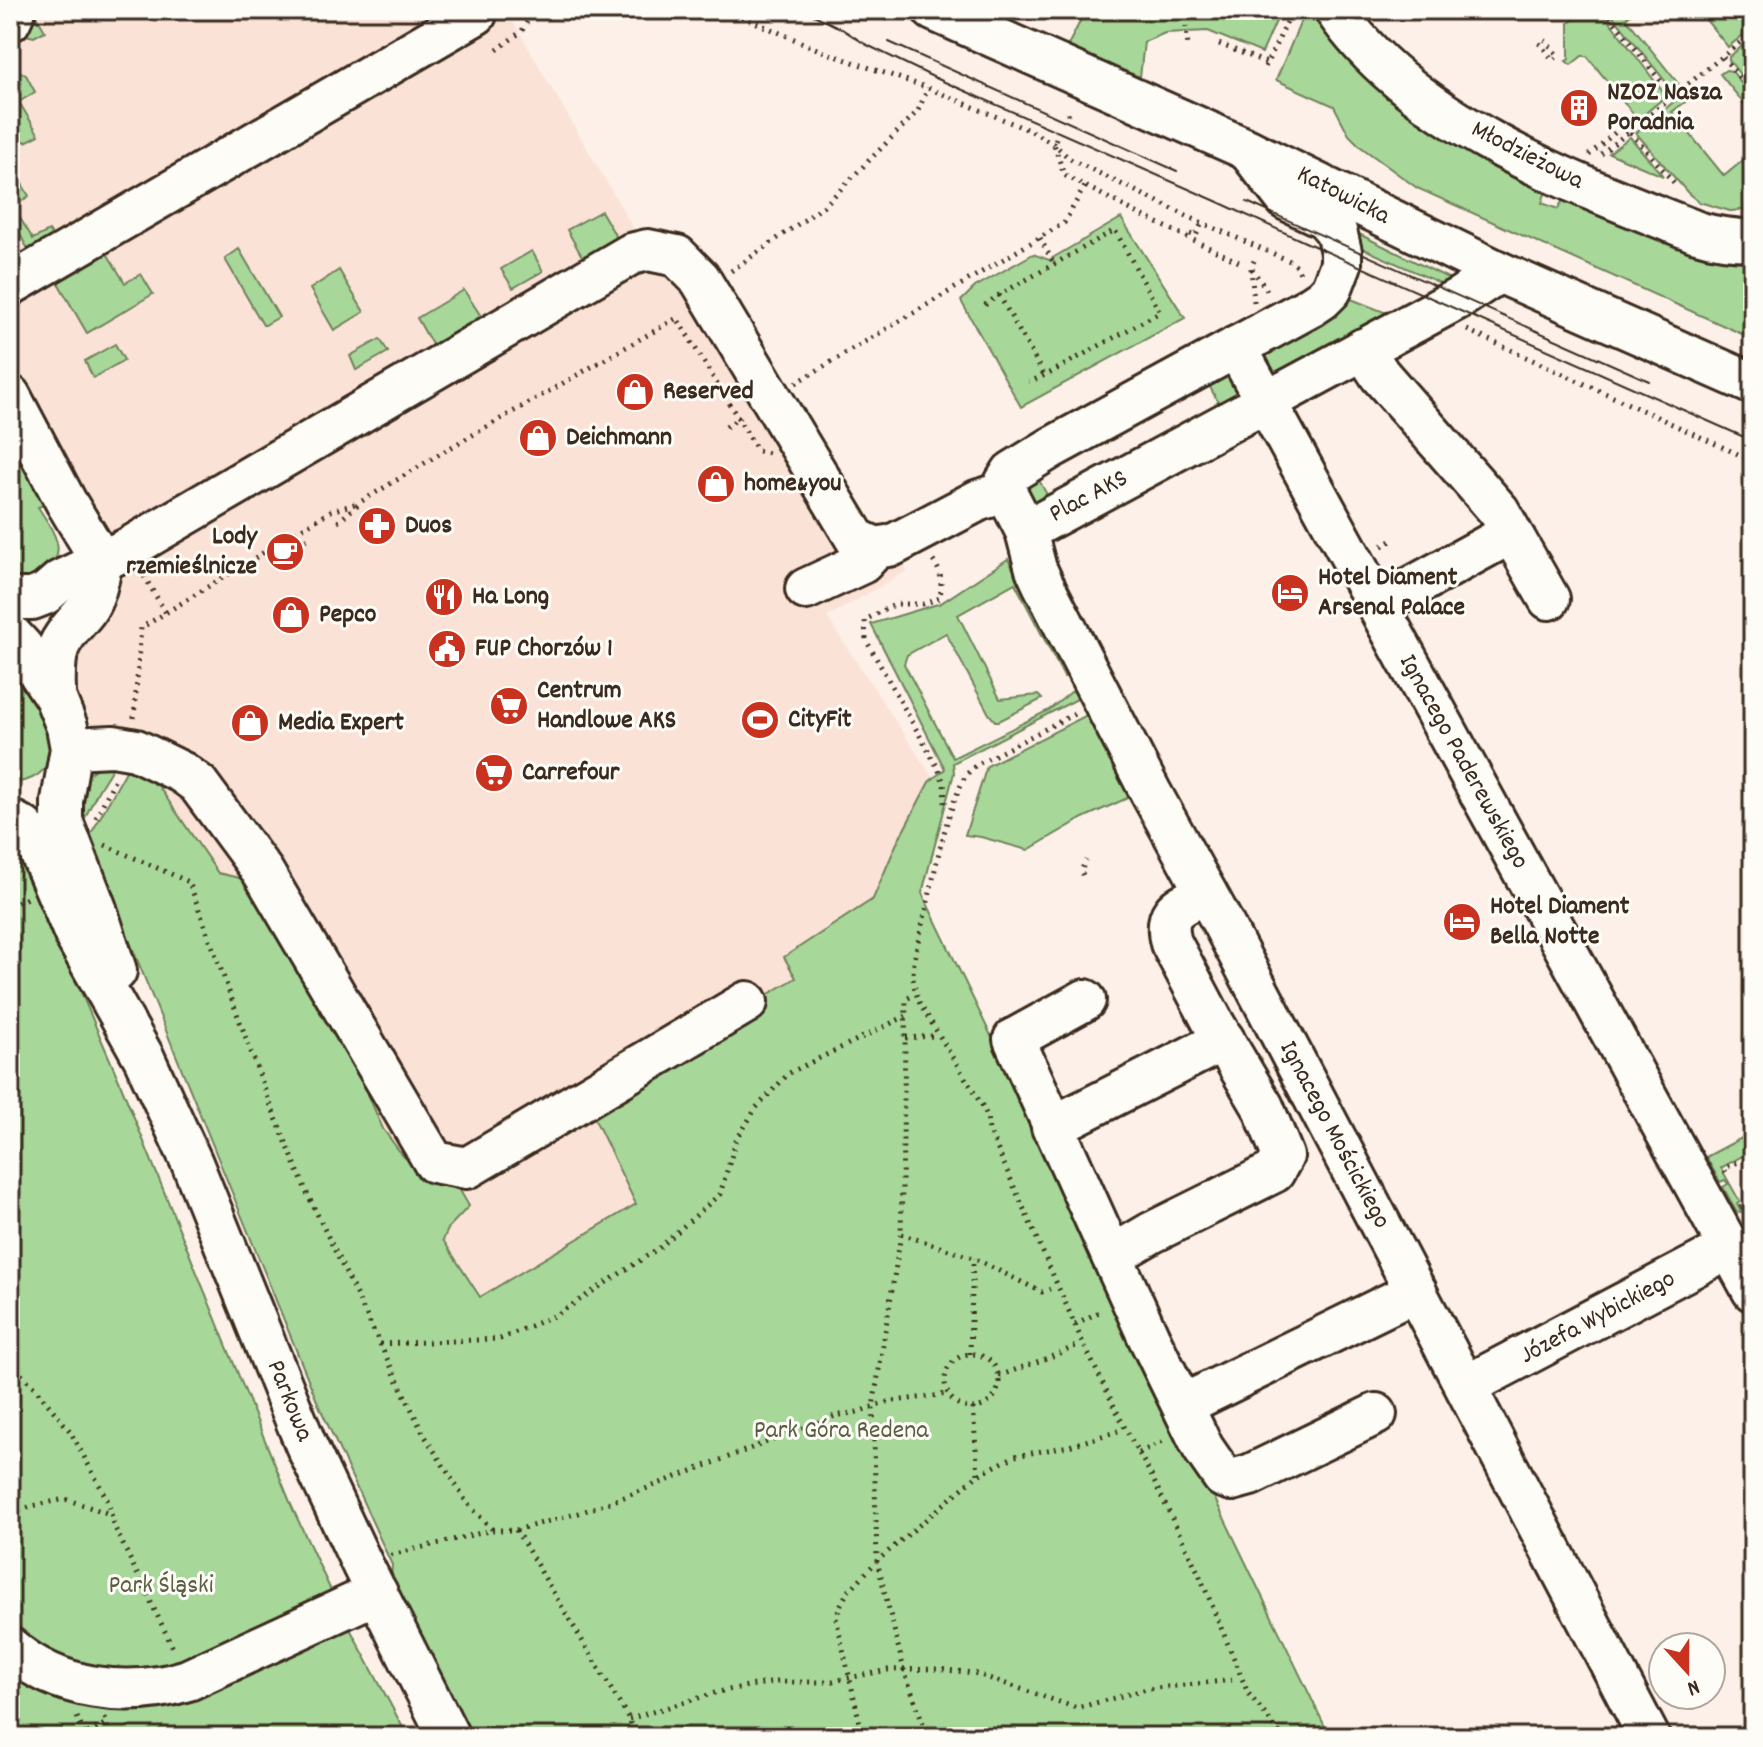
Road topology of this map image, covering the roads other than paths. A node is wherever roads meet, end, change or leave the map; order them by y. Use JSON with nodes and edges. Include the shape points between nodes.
{"nodes":[{"id":1,"x":15,"y":10,"type":"edge"},
{"id":2,"x":475,"y":10,"type":"edge"},
{"id":3,"x":933,"y":10,"type":"edge"},
{"id":4,"x":1335,"y":10,"type":"edge"},
{"id":5,"x":10,"y":21,"type":"edge"},
{"id":6,"x":1248,"y":150,"type":"junction"},
{"id":7,"x":1753,"y":240,"type":"edge"},
{"id":8,"x":14,"y":270,"type":"edge"},
{"id":9,"x":1499,"y":272,"type":"junction"},
{"id":10,"x":1236,"y":347,"type":"junction"},
{"id":11,"x":1363,"y":349,"type":"junction"},
{"id":12,"x":1753,"y":384,"type":"edge"},
{"id":13,"x":10,"y":396,"type":"edge"},
{"id":14,"x":1266,"y":401,"type":"junction"},
{"id":15,"x":1006,"y":492,"type":"junction"},
{"id":16,"x":1026,"y":531,"type":"junction"},
{"id":17,"x":1511,"y":533,"type":"junction"},
{"id":18,"x":891,"y":544,"type":"junction"},
{"id":19,"x":87,"y":557,"type":"junction"},
{"id":20,"x":806,"y":589,"type":"dead end"},
{"id":21,"x":1394,"y":597,"type":"dead end"},
{"id":22,"x":10,"y":599,"type":"edge"},
{"id":23,"x":1549,"y":599,"type":"dead end"},
{"id":24,"x":10,"y":624,"type":"edge"},
{"id":25,"x":10,"y":634,"type":"edge"},
{"id":26,"x":55,"y":697,"type":"junction"},
{"id":27,"x":69,"y":761,"type":"junction"},
{"id":28,"x":10,"y":800,"type":"edge"},
{"id":29,"x":10,"y":820,"type":"edge"},
{"id":30,"x":1206,"y":893,"type":"junction"},
{"id":31,"x":1085,"y":1000,"type":"dead end"},
{"id":32,"x":747,"y":1002,"type":"dead end"},
{"id":33,"x":1224,"y":1040,"type":"junction"},
{"id":34,"x":144,"y":1058,"type":"junction"},
{"id":35,"x":1052,"y":1127,"type":"junction"},
{"id":36,"x":1729,"y":1248,"type":"junction"},
{"id":37,"x":1112,"y":1256,"type":"junction"},
{"id":38,"x":1416,"y":1291,"type":"junction"},
{"id":39,"x":1753,"y":1291,"type":"edge"},
{"id":40,"x":1466,"y":1386,"type":"junction"},
{"id":41,"x":1183,"y":1405,"type":"junction"},
{"id":42,"x":1376,"y":1414,"type":"dead end"},
{"id":43,"x":380,"y":1575,"type":"junction"},
{"id":44,"x":10,"y":1648,"type":"edge"},
{"id":45,"x":177,"y":1684,"type":"junction"},
{"id":46,"x":114,"y":1723,"type":"edge"},
{"id":47,"x":449,"y":1737,"type":"edge"},
{"id":48,"x":1649,"y":1737,"type":"edge"}],
"edges":[{"from":1,"to":5,"type":"street"},
{"from":2,"to":8,"type":"street","via":[[120,220]]},
{"from":3,"to":6,"type":"street","name":"Katowicka"},
{"from":4,"to":7,"type":"street","name":"Młodzieżowa","via":[[1409,88],[1498,146],[1697,232]]},
{"from":6,"to":9,"type":"street","name":"Katowicka"},
{"from":6,"to":10,"type":"street","via":[[1287,200],[1325,218],[1336,231],[1341,258],[1331,290],[1322,299]]},
{"from":9,"to":11,"type":"street","name":"Plac AKS"},
{"from":9,"to":12,"type":"street","name":"Katowicka"},
{"from":10,"to":14,"type":"street"},
{"from":10,"to":15,"type":"street","via":[[1012,472]]},
{"from":11,"to":14,"type":"street","name":"Plac AKS"},
{"from":11,"to":17,"type":"street","via":[[1499,511]]},
{"from":13,"to":19,"type":"street"},
{"from":14,"to":16,"type":"street","name":"Plac AKS"},
{"from":14,"to":36,"type":"street","name":"Ignacego Paderewskiego"},
{"from":15,"to":16,"type":"street","name":"Plac AKS"},
{"from":15,"to":18,"type":"street"},
{"from":16,"to":30,"type":"street","name":"Ignacego Mościckiego","via":[[1043,584]]},
{"from":17,"to":21,"type":"street"},
{"from":17,"to":23,"type":"street"},
{"from":18,"to":19,"type":"street","via":[[856,539],[707,288],[677,256],[648,250],[631,254],[127,549]]},
{"from":18,"to":20,"type":"street"},
{"from":19,"to":22,"type":"street","via":[[50,590],[25,600]]},
{"from":19,"to":24,"type":"street","via":[[72,588],[55,607],[32,620]]},
{"from":19,"to":26,"type":"street","via":[[96,589],[60,644]]},
{"from":25,"to":26,"type":"street"},
{"from":26,"to":27,"type":"street","via":[[67,727]]},
{"from":27,"to":28,"type":"street","via":[[61,782]]},
{"from":27,"to":32,"type":"street","via":[[113,746],[136,750],[198,784],[263,872],[434,1162],[467,1168]]},
{"from":27,"to":34,"type":"street","name":"Parkowa","via":[[62,821]]},
{"from":29,"to":34,"type":"street","name":"Parkowa","via":[[34,838],[76,937]]},
{"from":30,"to":33,"type":"street","via":[[1180,906],[1167,929]]},
{"from":30,"to":38,"type":"street","name":"Ignacego Mościckiego"},
{"from":31,"to":35,"type":"street","via":[[1014,1039]]},
{"from":33,"to":35,"type":"street"},
{"from":33,"to":37,"type":"street","via":[[1263,1107],[1283,1156],[1274,1172]]},
{"from":34,"to":43,"type":"street","name":"Parkowa","via":[[306,1445]]},
{"from":35,"to":37,"type":"street"},
{"from":36,"to":39,"type":"street","name":"Ignacego Paderewskiego"},
{"from":36,"to":40,"type":"street","name":"Józefa Wybickiego"},
{"from":37,"to":41,"type":"street"},
{"from":38,"to":40,"type":"street","name":"Ignacego Mościckiego"},
{"from":38,"to":41,"type":"street"},
{"from":40,"to":48,"type":"street","name":"Ignacego Mościckiego"},
{"from":41,"to":42,"type":"street","via":[[1203,1448],[1223,1477],[1232,1480]]},
{"from":43,"to":45,"type":"street"},
{"from":43,"to":47,"type":"street","name":"Parkowa"},
{"from":44,"to":45,"type":"street","via":[[37,1668],[88,1685],[128,1691]]},
{"from":45,"to":46,"type":"street"}]}
